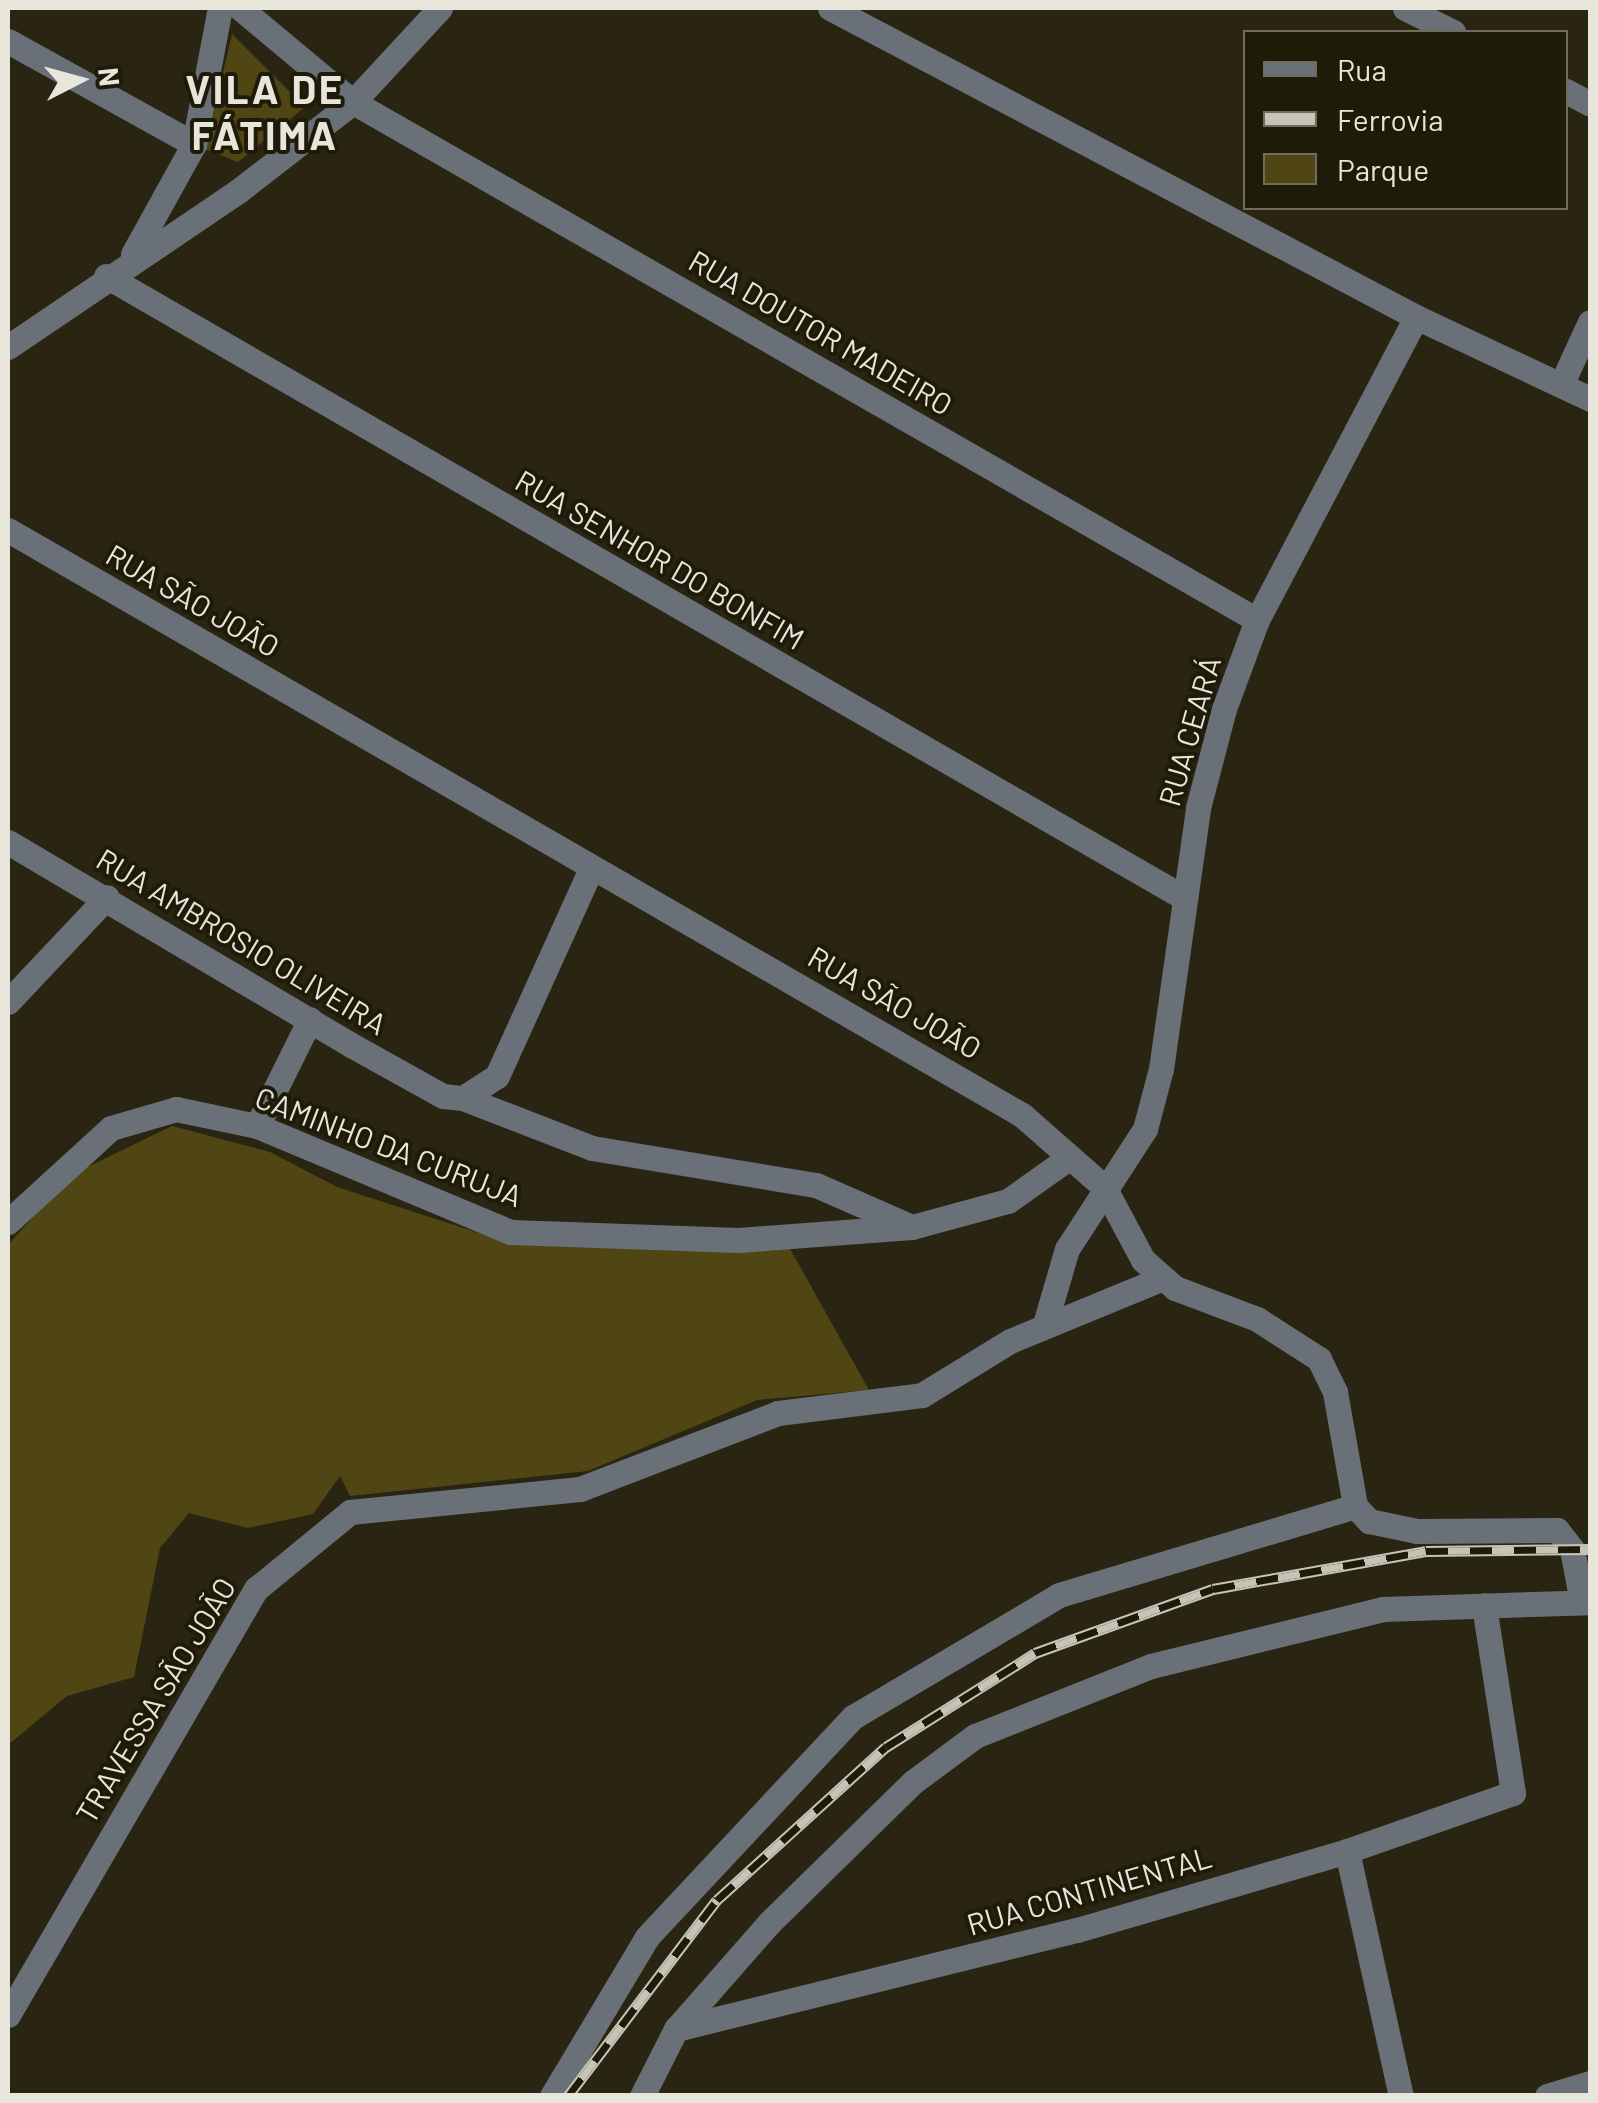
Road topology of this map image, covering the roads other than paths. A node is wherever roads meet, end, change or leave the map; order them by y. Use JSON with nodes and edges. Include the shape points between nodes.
{"nodes":[{"id":1,"x":220,"y":8,"type":"edge"},
{"id":2,"x":240,"y":8,"type":"edge"},
{"id":3,"x":440,"y":8,"type":"edge"},
{"id":4,"x":830,"y":8,"type":"edge"},
{"id":5,"x":1405,"y":8,"type":"edge"},
{"id":6,"x":1449,"y":30,"type":"edge"},
{"id":7,"x":8,"y":41,"type":"edge"},
{"id":8,"x":1568,"y":92,"type":"edge"},
{"id":9,"x":353,"y":102,"type":"junction"},
{"id":10,"x":1590,"y":104,"type":"edge"},
{"id":11,"x":194,"y":144,"type":"junction"},
{"id":12,"x":130,"y":259,"type":"junction"},
{"id":13,"x":106,"y":276,"type":"junction"},
{"id":14,"x":1416,"y":317,"type":"junction"},
{"id":15,"x":1590,"y":322,"type":"edge"},
{"id":16,"x":8,"y":346,"type":"edge"},
{"id":17,"x":1561,"y":385,"type":"junction"},
{"id":18,"x":1590,"y":399,"type":"edge"},
{"id":19,"x":8,"y":530,"type":"edge"},
{"id":20,"x":1257,"y":620,"type":"junction"},
{"id":21,"x":8,"y":842,"type":"edge"},
{"id":22,"x":591,"y":868,"type":"junction"},
{"id":23,"x":108,"y":897,"type":"junction"},
{"id":24,"x":1182,"y":898,"type":"junction"},
{"id":25,"x":8,"y":1002,"type":"edge"},
{"id":26,"x":310,"y":1019,"type":"junction"},
{"id":27,"x":453,"y":1097,"type":"junction"},
{"id":28,"x":258,"y":1126,"type":"junction"},
{"id":29,"x":1070,"y":1157,"type":"junction"},
{"id":30,"x":1104,"y":1187,"type":"junction"},
{"id":31,"x":8,"y":1222,"type":"edge"},
{"id":32,"x":912,"y":1227,"type":"junction"},
{"id":33,"x":1163,"y":1278,"type":"junction"},
{"id":34,"x":1044,"y":1324,"type":"junction"},
{"id":35,"x":1355,"y":1506,"type":"junction"},
{"id":36,"x":1586,"y":1602,"type":"edge"},
{"id":37,"x":1484,"y":1605,"type":"junction"},
{"id":38,"x":1348,"y":1850,"type":"junction"},
{"id":39,"x":8,"y":2015,"type":"edge"},
{"id":40,"x":676,"y":2029,"type":"junction"},
{"id":41,"x":1590,"y":2084,"type":"edge"},
{"id":42,"x":552,"y":2096,"type":"edge"},
{"id":43,"x":642,"y":2096,"type":"edge"},
{"id":44,"x":1401,"y":2096,"type":"edge"},
{"id":45,"x":1547,"y":2096,"type":"edge"}],
"edges":[{"from":1,"to":11,"type":"street"},
{"from":2,"to":9,"type":"street","name":"RUA DOUTOR MADEIRO"},
{"from":3,"to":9,"type":"street"},
{"from":4,"to":14,"type":"street"},
{"from":5,"to":6,"type":"street"},
{"from":7,"to":11,"type":"street"},
{"from":8,"to":10,"type":"street"},
{"from":9,"to":12,"type":"street","via":[[237,192]]},
{"from":9,"to":20,"type":"street","name":"RUA DOUTOR MADEIRO"},
{"from":11,"to":12,"type":"street"},
{"from":12,"to":13,"type":"street"},
{"from":13,"to":16,"type":"street"},
{"from":13,"to":24,"type":"street","name":"RUA SENHOR DO BONFIM"},
{"from":14,"to":17,"type":"street"},
{"from":14,"to":20,"type":"street","name":"RUA CEARÁ"},
{"from":15,"to":17,"type":"street"},
{"from":17,"to":18,"type":"street"},
{"from":19,"to":22,"type":"street","name":"RUA SÃO JOÃO"},
{"from":20,"to":24,"type":"street","name":"RUA CEARÁ","via":[[1224,709]]},
{"from":21,"to":23,"type":"street","name":"RUA AMBROSIO OLIVEIRA"},
{"from":22,"to":27,"type":"street","via":[[498,1076]]},
{"from":22,"to":29,"type":"street","name":"RUA SÃO JOÃO","via":[[928,1058],[1022,1115]]},
{"from":23,"to":25,"type":"street"},
{"from":23,"to":26,"type":"street","name":"RUA AMBROSIO OLIVEIRA"},
{"from":24,"to":30,"type":"street","name":"RUA CEARÁ","via":[[1161,1069],[1145,1130]]},
{"from":26,"to":27,"type":"street","name":"RUA AMBROSIO OLIVEIRA"},
{"from":26,"to":28,"type":"street"},
{"from":27,"to":32,"type":"street","name":"RUA AMBROSIO OLIVEIRA","via":[[592,1148],[816,1185]]},
{"from":28,"to":31,"type":"street","name":"CAMINHO DA CURUJA","via":[[176,1109],[111,1128]]},
{"from":28,"to":32,"type":"street","name":"CAMINHO DA CURUJA","via":[[511,1232],[740,1240]]},
{"from":29,"to":30,"type":"street","name":"RUA SÃO JOÃO"},
{"from":29,"to":32,"type":"street","name":"CAMINHO DA CURUJA","via":[[1008,1201]]},
{"from":30,"to":33,"type":"street","name":"RUA SÃO JOÃO","via":[[1143,1260]]},
{"from":30,"to":34,"type":"street","name":"RUA CEARÁ","via":[[1067,1249]]},
{"from":33,"to":34,"type":"street","name":"TRAVESSA SÃO JOÃO"},
{"from":33,"to":35,"type":"street","name":"RUA SÃO JOÃO","via":[[1292,1337],[1319,1360],[1335,1392]]},
{"from":34,"to":39,"type":"street","name":"TRAVESSA SÃO JOÃO","via":[[922,1395],[778,1414],[580,1488],[350,1512],[256,1589]]},
{"from":35,"to":36,"type":"street","via":[[1386,1529],[1557,1530],[1572,1548]]},
{"from":35,"to":42,"type":"street","via":[[1059,1596],[852,1717],[647,1936]]},
{"from":36,"to":37,"type":"street"},
{"from":37,"to":38,"type":"street","name":"RUA CONTINENTAL","via":[[1514,1793]]},
{"from":37,"to":40,"type":"street","via":[[1382,1609],[1263,1635],[1150,1666],[975,1736],[914,1782],[781,1911]]},
{"from":38,"to":40,"type":"street","name":"RUA CONTINENTAL","via":[[1077,1930]]},
{"from":38,"to":44,"type":"street"},
{"from":40,"to":43,"type":"street"},
{"from":41,"to":45,"type":"street"}]}
